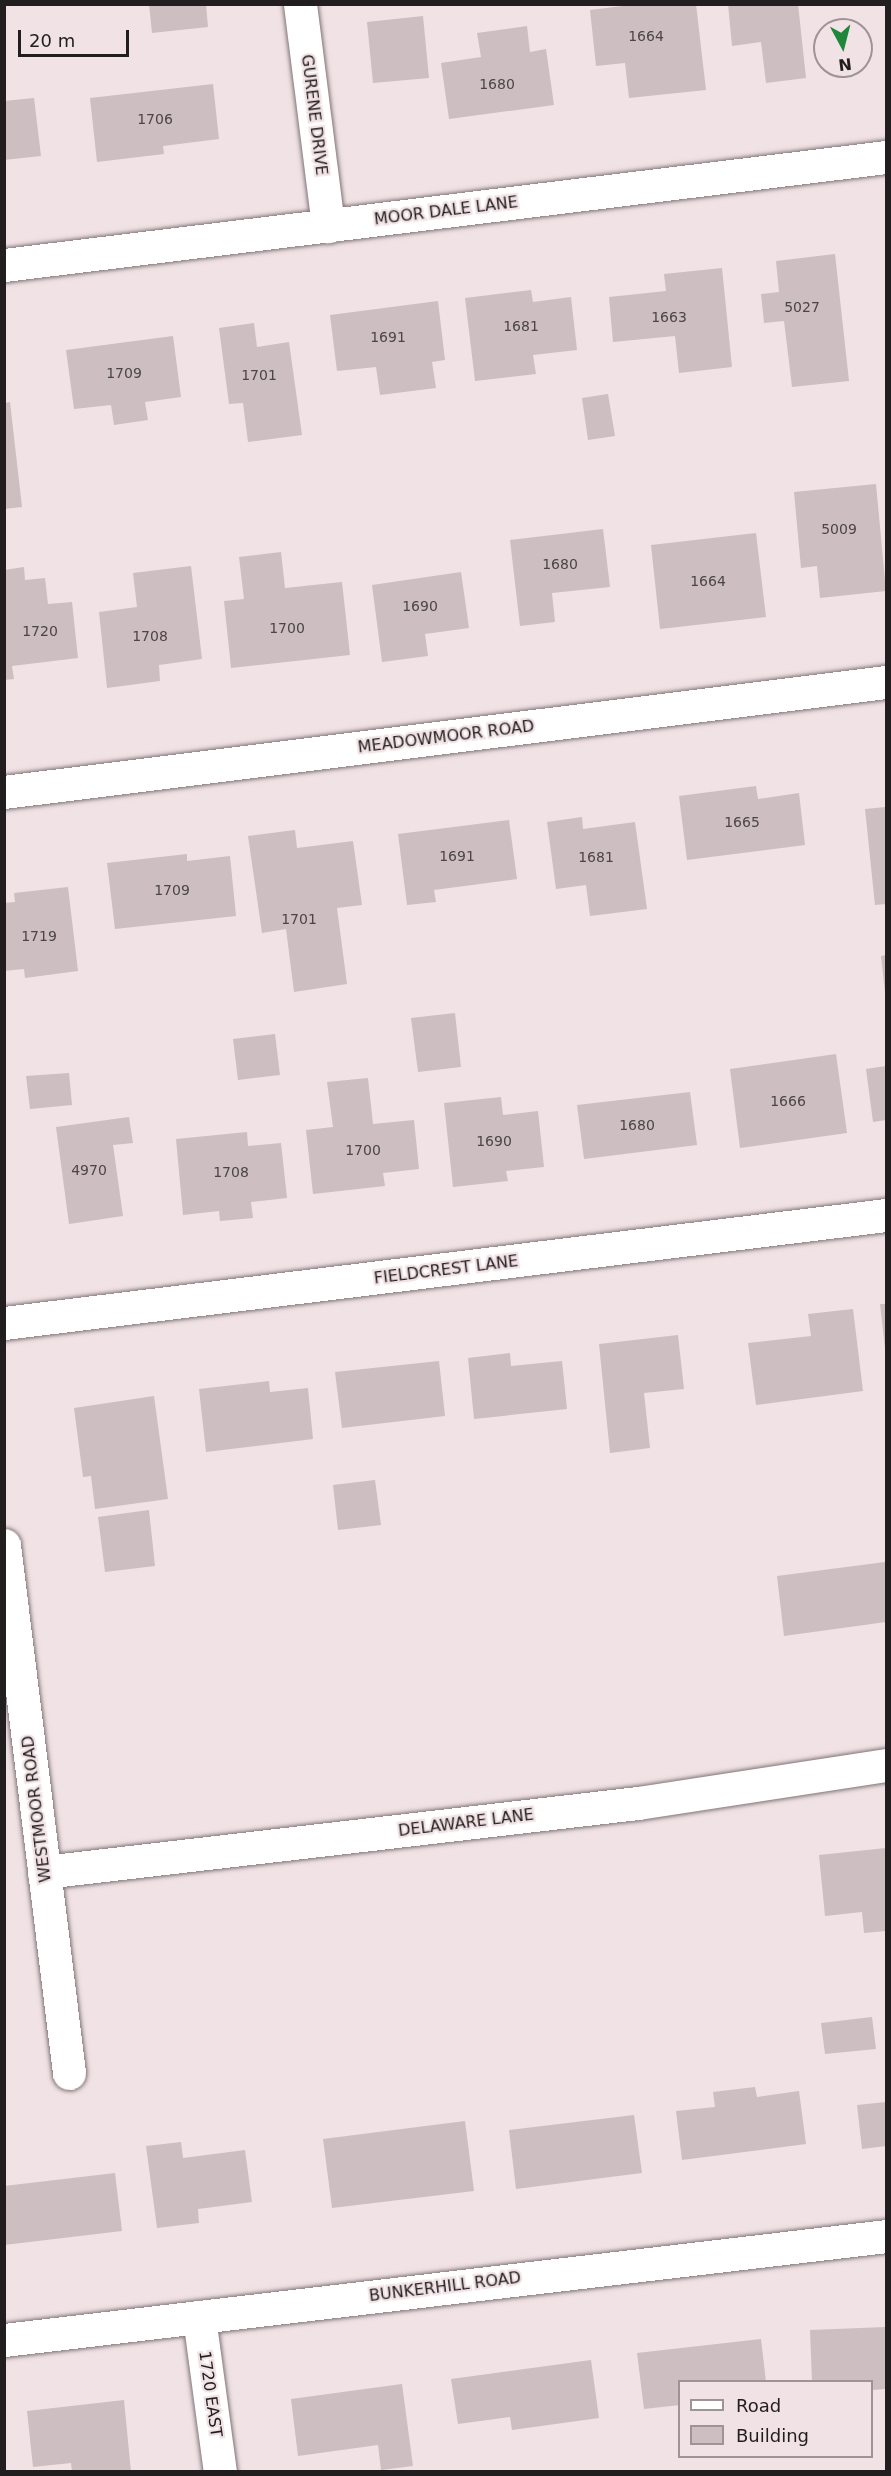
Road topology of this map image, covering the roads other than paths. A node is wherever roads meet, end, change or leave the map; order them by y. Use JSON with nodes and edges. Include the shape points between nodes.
{"nodes":[{"id":1,"x":300,"y":4,"type":"edge"},
{"id":2,"x":886,"y":157,"type":"edge"},
{"id":3,"x":327,"y":226,"type":"junction"},
{"id":4,"x":4,"y":265,"type":"edge"},
{"id":5,"x":886,"y":682,"type":"edge"},
{"id":6,"x":4,"y":792,"type":"edge"},
{"id":7,"x":886,"y":1215,"type":"edge"},
{"id":8,"x":4,"y":1323,"type":"edge"},
{"id":9,"x":4,"y":1545,"type":"edge"},
{"id":10,"x":886,"y":1765,"type":"edge"},
{"id":11,"x":44,"y":1872,"type":"junction"},
{"id":12,"x":69,"y":2073,"type":"dead end"},
{"id":13,"x":886,"y":2236,"type":"edge"},
{"id":14,"x":199,"y":2317,"type":"junction"},
{"id":15,"x":4,"y":2340,"type":"edge"},
{"id":16,"x":220,"y":2472,"type":"edge"}],
"edges":[{"from":1,"to":3,"type":"street","name":"GURENE DRIVE"},
{"from":2,"to":3,"type":"street","name":"MOOR DALE LANE"},
{"from":3,"to":4,"type":"street","name":"MOOR DALE LANE"},
{"from":5,"to":6,"type":"street","name":"MEADOWMOOR ROAD"},
{"from":7,"to":8,"type":"street","name":"FIELDCREST LANE"},
{"from":9,"to":11,"type":"street","name":"WESTMOOR ROAD"},
{"from":10,"to":11,"type":"street","name":"DELAWARE LANE","via":[[638,1803]]},
{"from":11,"to":12,"type":"street","name":"WESTMOOR ROAD"},
{"from":13,"to":14,"type":"street","name":"BUNKERHILL ROAD"},
{"from":14,"to":15,"type":"street","name":"BUNKERHILL ROAD"},
{"from":14,"to":16,"type":"street","name":"1720 EAST"}]}
